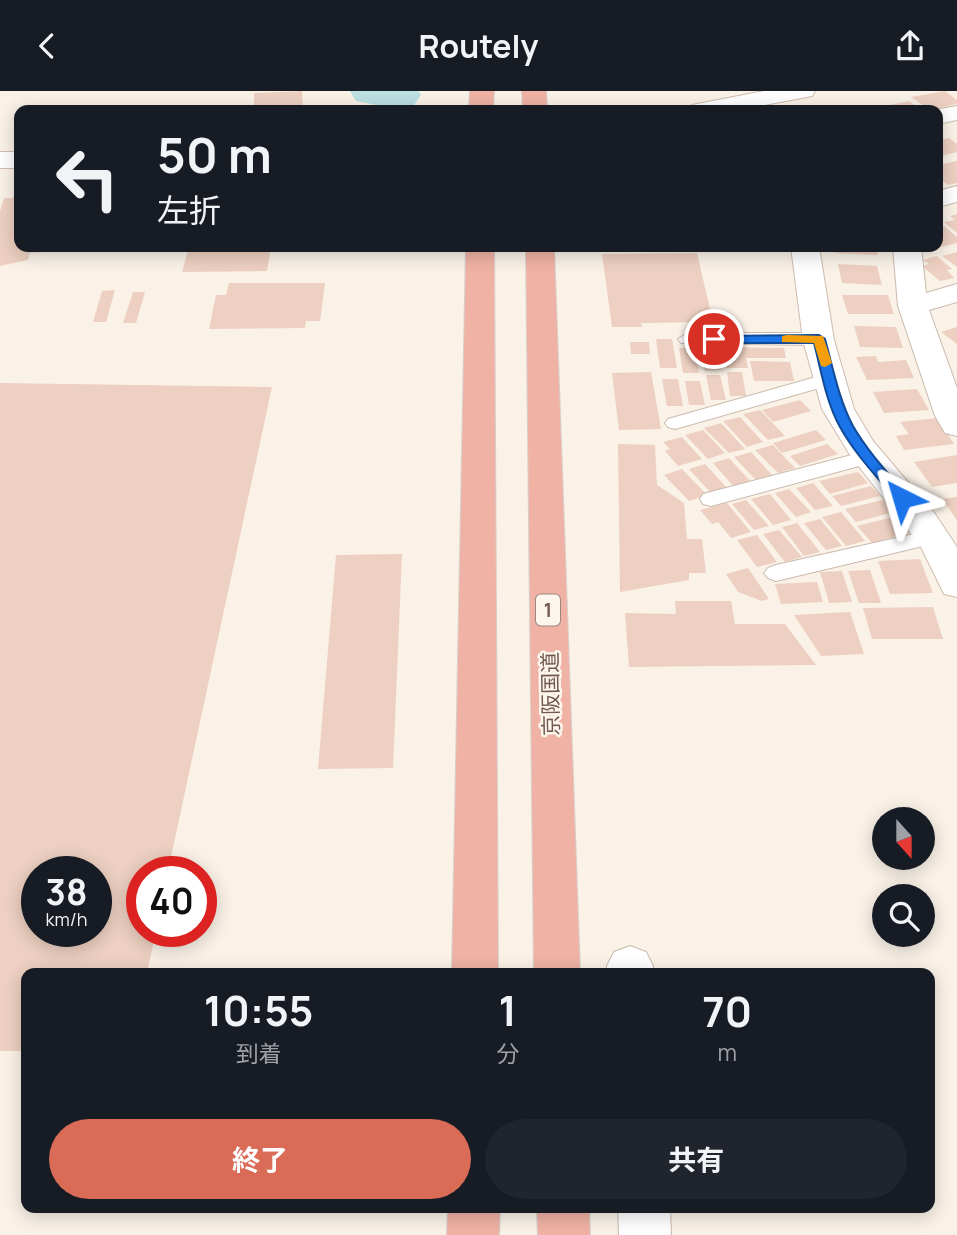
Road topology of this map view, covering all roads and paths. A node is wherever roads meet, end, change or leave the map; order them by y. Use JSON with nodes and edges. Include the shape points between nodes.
{"nodes":[{"id":1,"x":803,"y":98,"type":"edge"},
{"id":2,"x":744,"y":105,"type":"edge"},
{"id":3,"x":481,"y":252,"type":"edge"},
{"id":4,"x":540,"y":252,"type":"edge"},
{"id":5,"x":806,"y":252,"type":"edge"},
{"id":6,"x":909,"y":252,"type":"edge"},
{"id":7,"x":957,"y":293,"type":"edge"},
{"id":8,"x":914,"y":306,"type":"junction"},
{"id":9,"x":688,"y":339,"type":"dead end"},
{"id":10,"x":819,"y":339,"type":"junction"},
{"id":11,"x":830,"y":379,"type":"junction"},
{"id":12,"x":955,"y":419,"type":"edge"},
{"id":13,"x":675,"y":423,"type":"dead end"},
{"id":14,"x":867,"y":457,"type":"junction"},
{"id":15,"x":711,"y":499,"type":"dead end"},
{"id":16,"x":949,"y":562,"type":"edge"},
{"id":17,"x":776,"y":573,"type":"dead end"},
{"id":18,"x":475,"y":968,"type":"edge"},
{"id":19,"x":557,"y":968,"type":"edge"},
{"id":20,"x":474,"y":1213,"type":"edge"},
{"id":21,"x":563,"y":1213,"type":"edge"},
{"id":22,"x":644,"y":1213,"type":"edge"},
{"id":23,"x":473,"y":1235,"type":"edge"},
{"id":24,"x":564,"y":1235,"type":"edge"},
{"id":25,"x":645,"y":1235,"type":"edge"}],
"edges":[{"from":1,"to":2,"type":"street"},
{"from":3,"to":18,"type":"highway"},
{"from":4,"to":19,"type":"highway","name":"京阪国道","number":"1"},
{"from":5,"to":10,"type":"street"},
{"from":6,"to":8,"type":"street"},
{"from":7,"to":8,"type":"street"},
{"from":8,"to":12,"type":"street"},
{"from":9,"to":10,"type":"lane"},
{"from":10,"to":11,"type":"street"},
{"from":11,"to":13,"type":"lane"},
{"from":11,"to":14,"type":"street","via":[[846,425]]},
{"from":14,"to":15,"type":"lane"},
{"from":14,"to":16,"type":"street"},
{"from":16,"to":17,"type":"lane"},
{"from":20,"to":23,"type":"highway"},
{"from":21,"to":24,"type":"highway"},
{"from":22,"to":25,"type":"street"}]}
